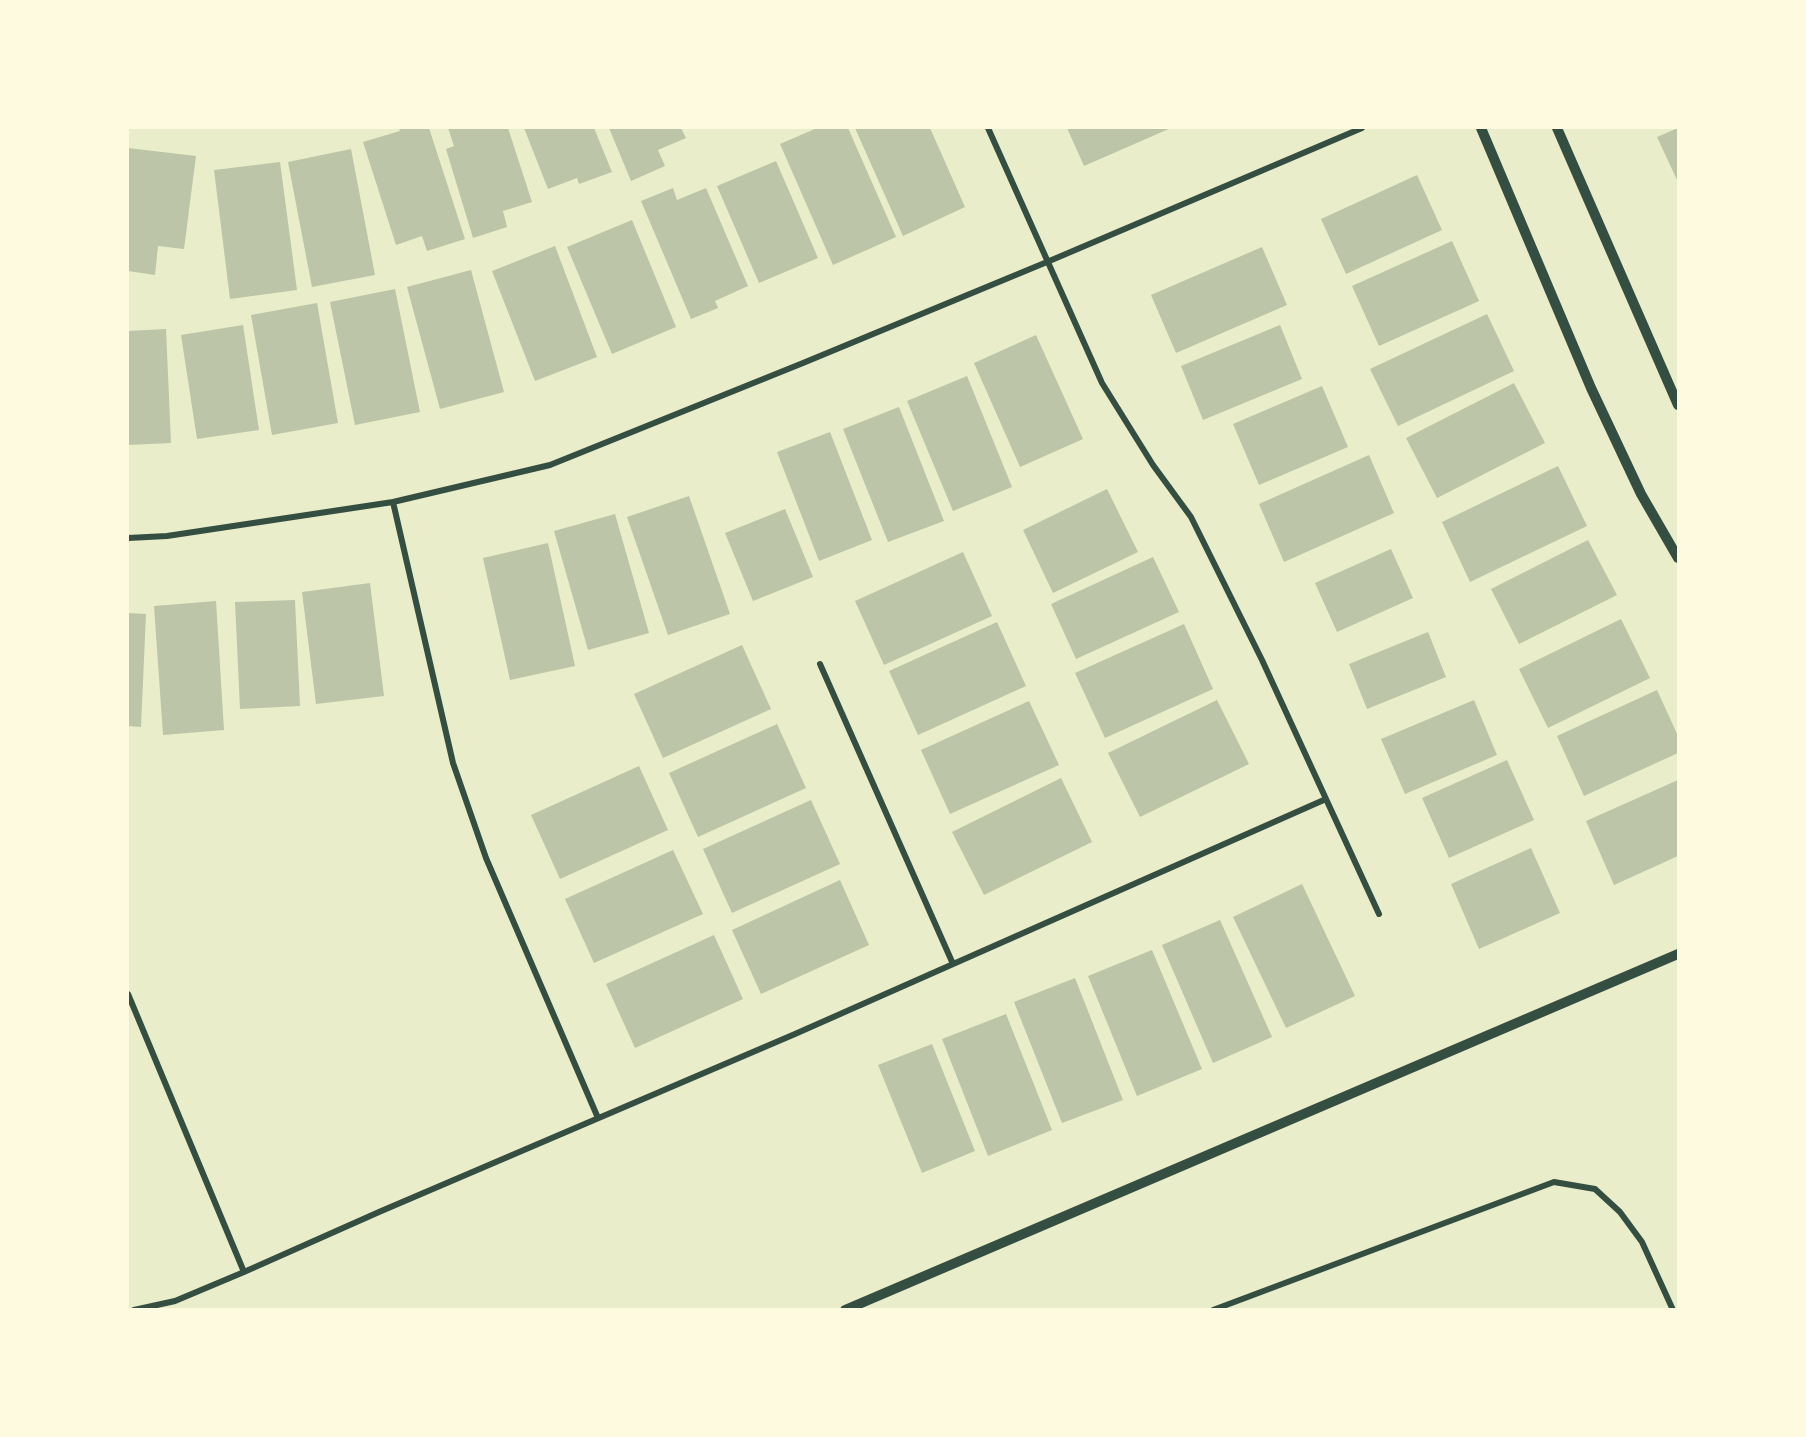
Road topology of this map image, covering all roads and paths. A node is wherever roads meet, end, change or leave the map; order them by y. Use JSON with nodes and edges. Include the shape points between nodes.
{"nodes":[{"id":1,"x":988,"y":128,"type":"edge"},
{"id":2,"x":1362,"y":128,"type":"edge"},
{"id":3,"x":1481,"y":128,"type":"edge"},
{"id":4,"x":1557,"y":128,"type":"edge"},
{"id":5,"x":1047,"y":262,"type":"junction"},
{"id":6,"x":1678,"y":405,"type":"edge"},
{"id":7,"x":393,"y":502,"type":"junction"},
{"id":8,"x":128,"y":538,"type":"edge"},
{"id":9,"x":1678,"y":558,"type":"edge"},
{"id":10,"x":820,"y":664,"type":"dead end"},
{"id":11,"x":1326,"y":800,"type":"junction"},
{"id":12,"x":1379,"y":914,"type":"dead end"},
{"id":13,"x":1678,"y":954,"type":"edge"},
{"id":14,"x":952,"y":964,"type":"junction"},
{"id":15,"x":128,"y":994,"type":"edge"},
{"id":16,"x":598,"y":1118,"type":"junction"},
{"id":17,"x":244,"y":1272,"type":"junction"},
{"id":18,"x":134,"y":1310,"type":"edge"},
{"id":19,"x":845,"y":1310,"type":"edge"},
{"id":20,"x":1213,"y":1310,"type":"edge"},
{"id":21,"x":1673,"y":1310,"type":"edge"}],
"edges":[{"from":1,"to":5,"type":"street"},
{"from":2,"to":5,"type":"street"},
{"from":3,"to":9,"type":"street","via":[[1591,388],[1641,494]]},
{"from":4,"to":6,"type":"street"},
{"from":5,"to":7,"type":"street","via":[[550,465]]},
{"from":5,"to":11,"type":"street","via":[[1102,383],[1191,517]]},
{"from":7,"to":8,"type":"street","via":[[168,536]]},
{"from":7,"to":16,"type":"street","via":[[453,763],[486,858]]},
{"from":10,"to":14,"type":"street"},
{"from":11,"to":12,"type":"street"},
{"from":11,"to":14,"type":"street"},
{"from":13,"to":19,"type":"street"},
{"from":14,"to":16,"type":"street"},
{"from":15,"to":17,"type":"street"},
{"from":16,"to":17,"type":"street"},
{"from":17,"to":18,"type":"street","via":[[175,1301]]},
{"from":20,"to":21,"type":"street","via":[[1554,1182],[1594,1189],[1620,1212],[1642,1242]]}]}
